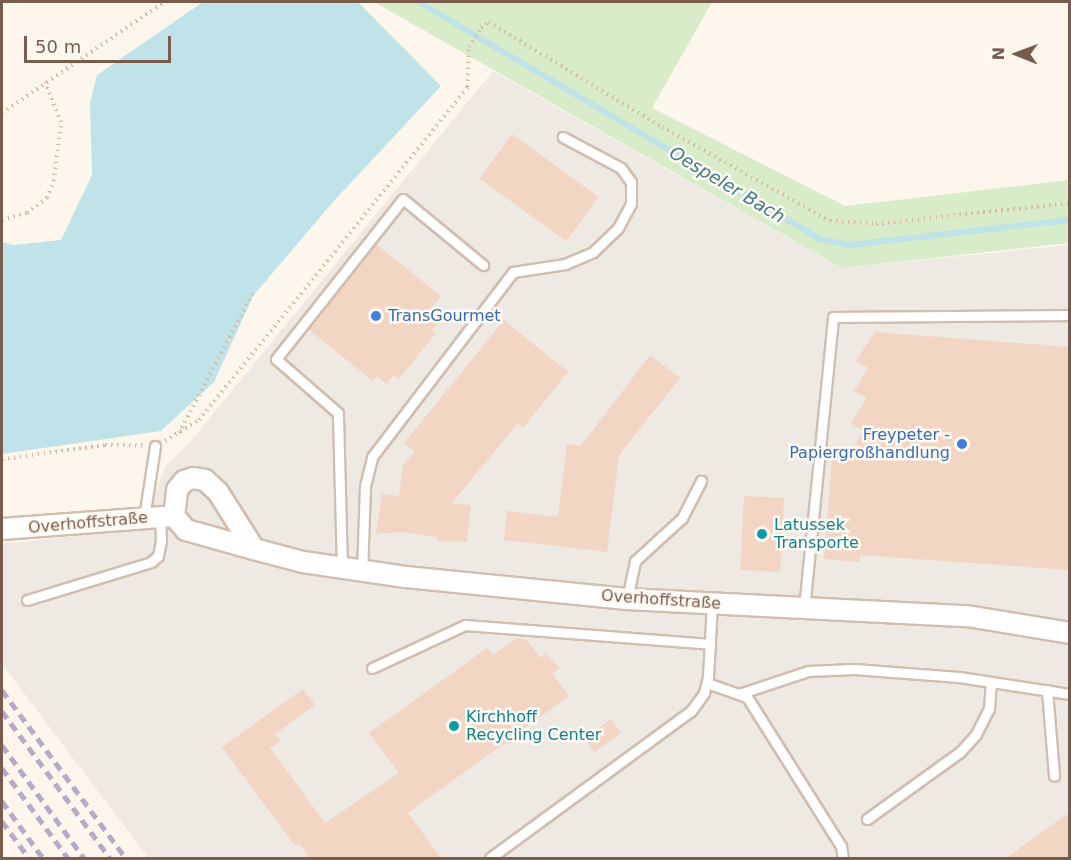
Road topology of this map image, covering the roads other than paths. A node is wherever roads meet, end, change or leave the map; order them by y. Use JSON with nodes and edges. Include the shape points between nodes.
{"nodes":[{"id":1,"x":563,"y":137,"type":"dead end"},
{"id":2,"x":483,"y":265,"type":"dead end"},
{"id":3,"x":1070,"y":315,"type":"edge"},
{"id":4,"x":156,"y":446,"type":"road end"},
{"id":5,"x":701,"y":481,"type":"dead end"},
{"id":6,"x":159,"y":517,"type":"junction"},
{"id":7,"x":2,"y":529,"type":"edge"},
{"id":8,"x":254,"y":549,"type":"junction"},
{"id":9,"x":342,"y":569,"type":"junction"},
{"id":10,"x":362,"y":572,"type":"junction"},
{"id":11,"x":627,"y":599,"type":"junction"},
{"id":12,"x":27,"y":600,"type":"dead end"},
{"id":13,"x":712,"y":604,"type":"junction"},
{"id":14,"x":804,"y":609,"type":"junction"},
{"id":15,"x":1070,"y":633,"type":"edge"},
{"id":16,"x":710,"y":644,"type":"junction"},
{"id":17,"x":372,"y":668,"type":"dead end"},
{"id":18,"x":991,"y":682,"type":"junction"},
{"id":19,"x":707,"y":683,"type":"junction"},
{"id":20,"x":1047,"y":690,"type":"junction"},
{"id":21,"x":739,"y":694,"type":"junction"},
{"id":22,"x":1070,"y":694,"type":"edge"},
{"id":23,"x":1054,"y":776,"type":"dead end"},
{"id":24,"x":867,"y":819,"type":"dead end"},
{"id":25,"x":490,"y":858,"type":"edge"},
{"id":26,"x":843,"y":858,"type":"edge"}],
"edges":[{"from":1,"to":10,"type":"lane","via":[[621,168],[631,182],[631,204],[618,228],[593,252],[565,264],[513,272],[372,457],[365,486]]},
{"from":2,"to":9,"type":"lane","via":[[403,199],[276,359],[338,412]]},
{"from":3,"to":14,"type":"lane","via":[[833,317]]},
{"from":4,"to":6,"type":"lane"},
{"from":5,"to":11,"type":"lane","via":[[682,518],[635,561]]},
{"from":6,"to":7,"type":"street","name":"Overhoffstraße"},
{"from":6,"to":8,"type":"street","name":"Overhoffstraße","via":[[186,530]]},
{"from":6,"to":8,"type":"street","via":[[184,481],[205,480],[219,492]]},
{"from":6,"to":12,"type":"lane","via":[[161,540],[158,556],[151,562]]},
{"from":8,"to":9,"type":"street","name":"Overhoffstraße"},
{"from":9,"to":10,"type":"street","name":"Overhoffstraße"},
{"from":10,"to":11,"type":"street","name":"Overhoffstraße"},
{"from":11,"to":13,"type":"street","name":"Overhoffstraße"},
{"from":13,"to":14,"type":"street","name":"Overhoffstraße"},
{"from":13,"to":16,"type":"lane"},
{"from":14,"to":15,"type":"street","name":"Overhoffstraße","via":[[967,616]]},
{"from":16,"to":17,"type":"lane","via":[[465,626]]},
{"from":16,"to":19,"type":"lane"},
{"from":18,"to":20,"type":"lane"},
{"from":18,"to":21,"type":"lane","via":[[854,669],[808,671]]},
{"from":18,"to":24,"type":"lane","via":[[989,709],[976,734],[960,752]]},
{"from":19,"to":21,"type":"lane"},
{"from":19,"to":25,"type":"lane","via":[[691,711]]},
{"from":20,"to":22,"type":"lane"},
{"from":20,"to":23,"type":"lane"},
{"from":21,"to":26,"type":"lane","via":[[747,697],[841,846]]}]}
